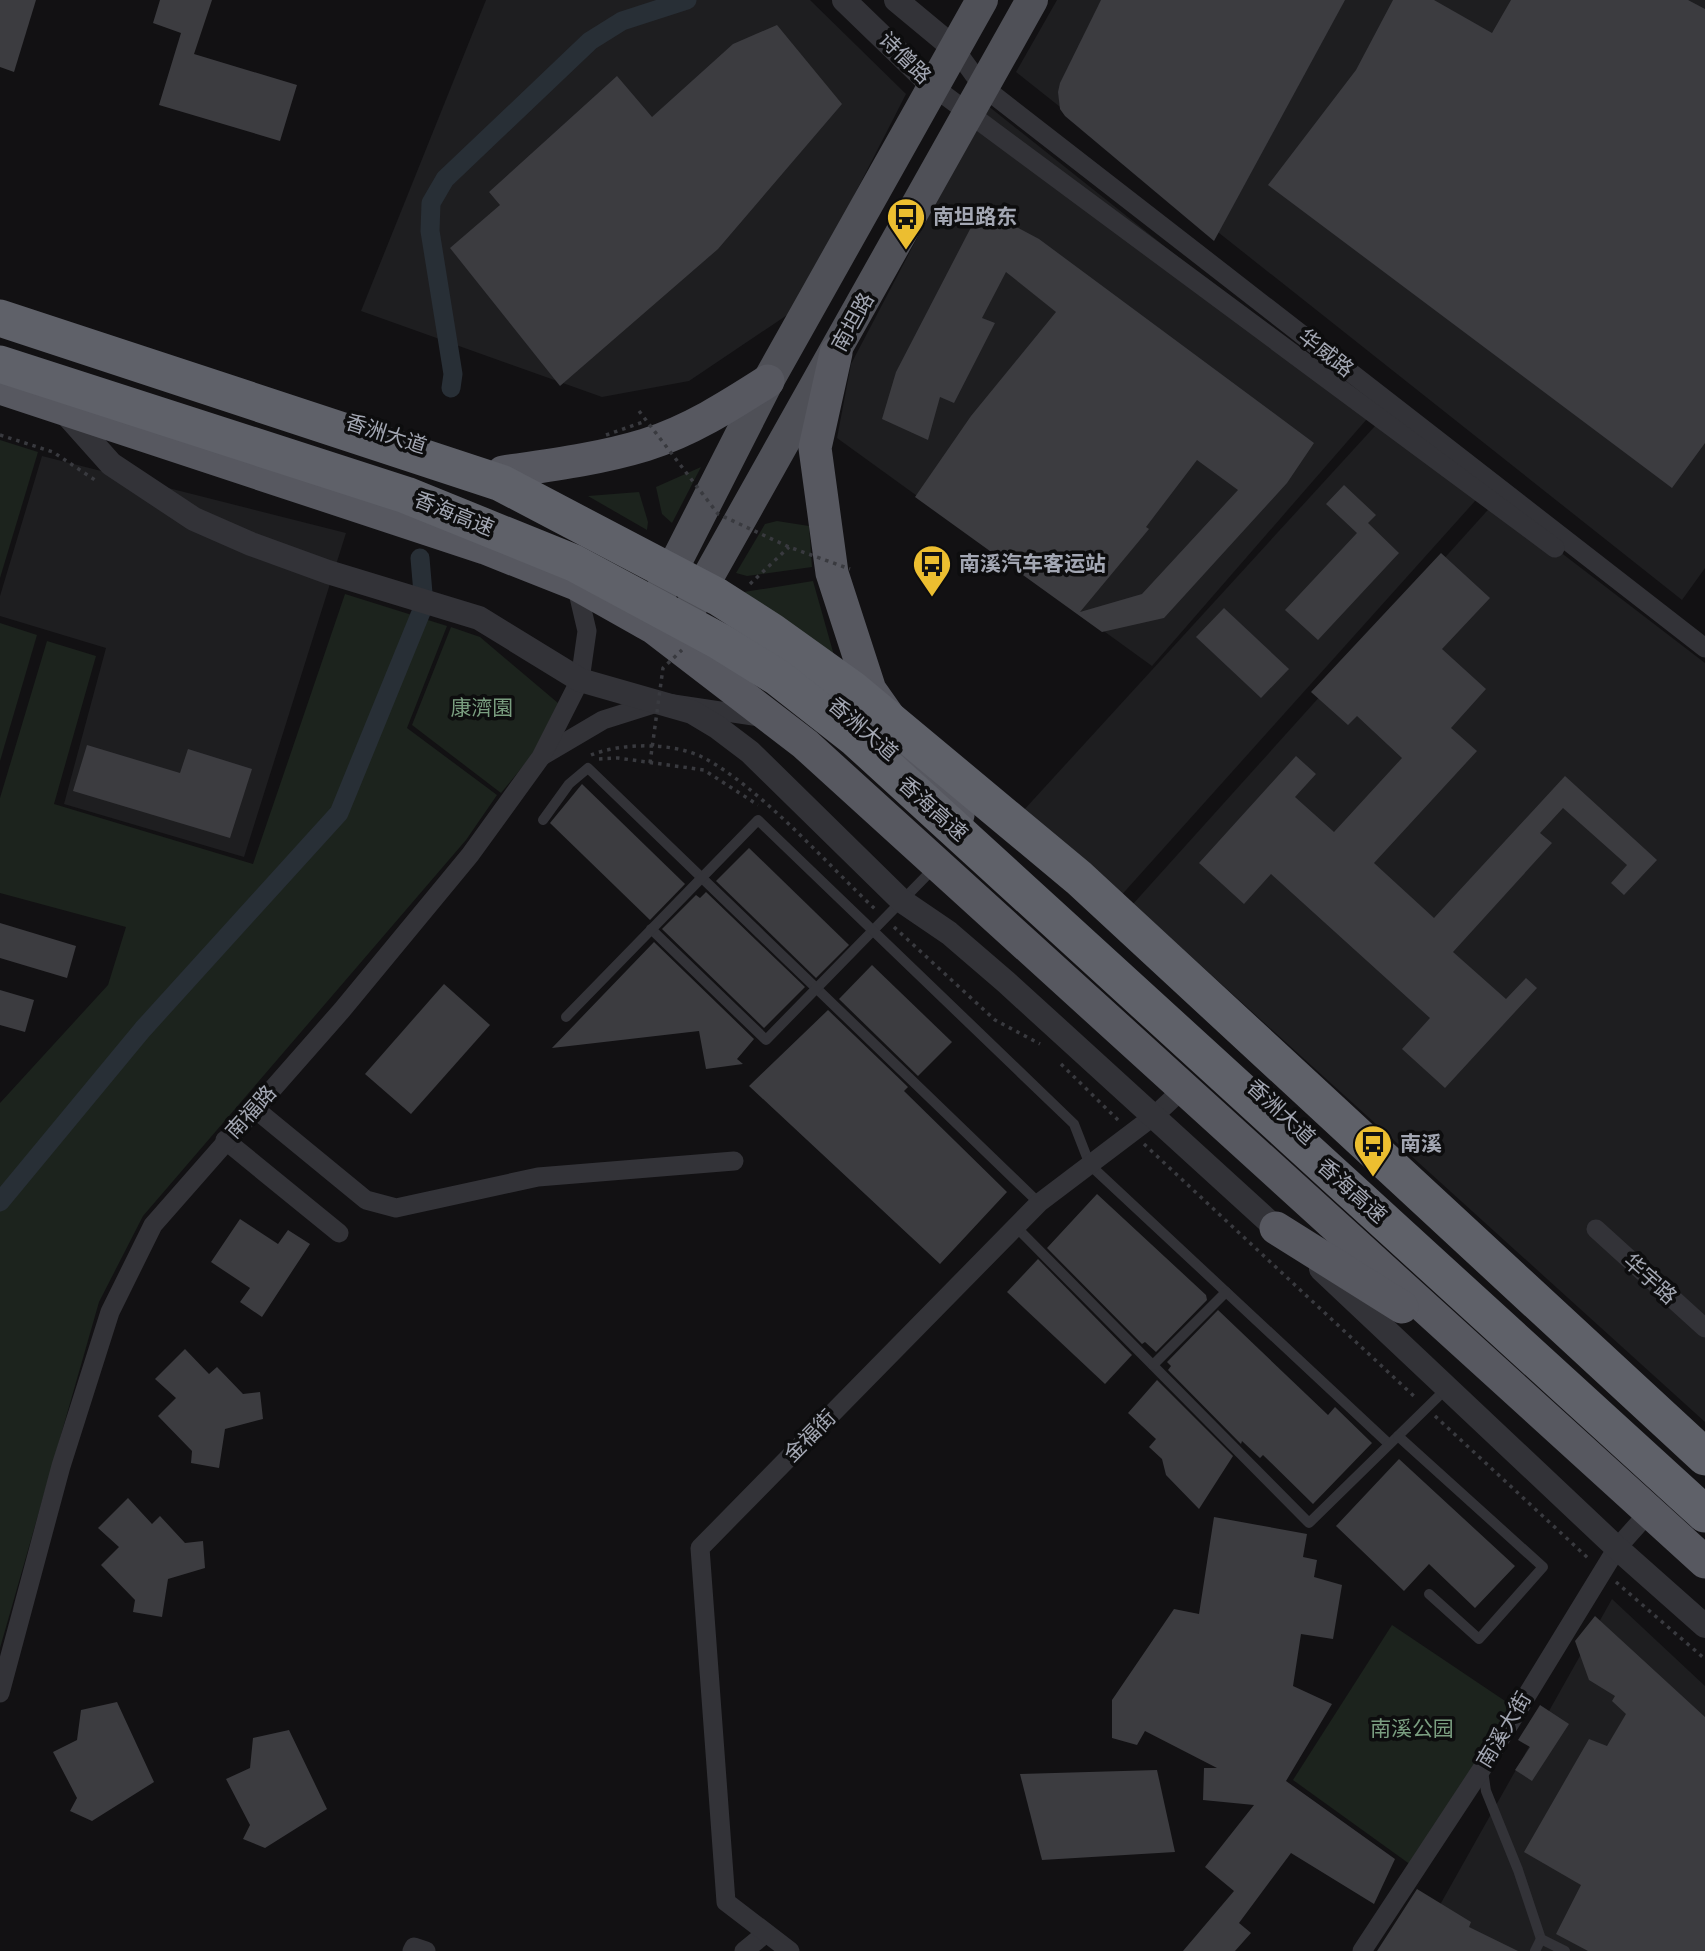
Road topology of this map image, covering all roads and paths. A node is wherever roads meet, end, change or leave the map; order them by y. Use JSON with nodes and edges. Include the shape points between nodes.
{"nodes":[{"id":1,"x":844,"y":0,"type":"edge"},
{"id":2,"x":896,"y":0,"type":"edge"},
{"id":3,"x":982,"y":0,"type":"edge"},
{"id":4,"x":1032,"y":0,"type":"edge"},
{"id":5,"x":955,"y":49,"type":"junction"},
{"id":6,"x":934,"y":88,"type":"junction"},
{"id":7,"x":976,"y":99,"type":"junction"},
{"id":8,"x":0,"y":306,"type":"edge"},
{"id":9,"x":0,"y":318,"type":"edge"},
{"id":10,"x":836,"y":353,"type":"junction"},
{"id":11,"x":0,"y":364,"type":"edge"},
{"id":12,"x":768,"y":381,"type":"junction"},
{"id":13,"x":0,"y":388,"type":"edge"},
{"id":14,"x":61,"y":408,"type":"junction"},
{"id":15,"x":639,"y":411,"type":"dead end"},
{"id":16,"x":646,"y":421,"type":"junction"},
{"id":17,"x":606,"y":435,"type":"dead end"},
{"id":18,"x":503,"y":472,"type":"junction"},
{"id":19,"x":1576,"y":563,"type":"dead end"},
{"id":20,"x":850,"y":569,"type":"dead end"},
{"id":21,"x":669,"y":570,"type":"junction"},
{"id":22,"x":576,"y":583,"type":"junction"},
{"id":23,"x":699,"y":593,"type":"junction"},
{"id":24,"x":645,"y":623,"type":"junction"},
{"id":25,"x":672,"y":642,"type":"junction"},
{"id":26,"x":1705,"y":648,"type":"edge"},
{"id":27,"x":580,"y":680,"type":"junction"},
{"id":28,"x":660,"y":702,"type":"junction"},
{"id":29,"x":774,"y":720,"type":"junction"},
{"id":30,"x":541,"y":757,"type":"junction"},
{"id":31,"x":584,"y":761,"type":"dead end"},
{"id":32,"x":958,"y":816,"type":"junction"},
{"id":33,"x":543,"y":820,"type":"dead end"},
{"id":34,"x":784,"y":822,"type":"dead end"},
{"id":35,"x":937,"y":864,"type":"junction"},
{"id":36,"x":702,"y":877,"type":"junction"},
{"id":37,"x":902,"y":901,"type":"junction"},
{"id":38,"x":651,"y":929,"type":"junction"},
{"id":39,"x":873,"y":930,"type":"junction"},
{"id":40,"x":817,"y":988,"type":"junction"},
{"id":41,"x":566,"y":1017,"type":"dead end"},
{"id":42,"x":1184,"y":1088,"type":"junction"},
{"id":43,"x":254,"y":1108,"type":"junction"},
{"id":44,"x":1154,"y":1116,"type":"junction"},
{"id":45,"x":225,"y":1140,"type":"junction"},
{"id":46,"x":734,"y":1161,"type":"dead end"},
{"id":47,"x":1090,"y":1165,"type":"junction"},
{"id":48,"x":1039,"y":1203,"type":"junction"},
{"id":49,"x":1016,"y":1227,"type":"junction"},
{"id":50,"x":1276,"y":1228,"type":"junction"},
{"id":51,"x":1596,"y":1229,"type":"dead end"},
{"id":52,"x":339,"y":1233,"type":"dead end"},
{"id":53,"x":1226,"y":1292,"type":"junction"},
{"id":54,"x":1705,"y":1328,"type":"edge"},
{"id":55,"x":1475,"y":1353,"type":"junction"},
{"id":56,"x":1153,"y":1366,"type":"junction"},
{"id":57,"x":1448,"y":1387,"type":"junction"},
{"id":58,"x":1398,"y":1436,"type":"junction"},
{"id":59,"x":1389,"y":1444,"type":"junction"},
{"id":60,"x":1705,"y":1457,"type":"edge"},
{"id":61,"x":1705,"y":1501,"type":"edge"},
{"id":62,"x":1650,"y":1511,"type":"junction"},
{"id":63,"x":1705,"y":1514,"type":"edge"},
{"id":64,"x":1617,"y":1548,"type":"junction"},
{"id":65,"x":1705,"y":1562,"type":"edge"},
{"id":66,"x":1429,"y":1594,"type":"dead end"},
{"id":67,"x":1705,"y":1626,"type":"edge"},
{"id":68,"x":0,"y":1693,"type":"edge"},
{"id":69,"x":1483,"y":1767,"type":"junction"},
{"id":70,"x":766,"y":1933,"type":"junction"},
{"id":71,"x":1541,"y":1938,"type":"junction"},
{"id":72,"x":412,"y":1951,"type":"edge"},
{"id":73,"x":426,"y":1951,"type":"edge"},
{"id":74,"x":744,"y":1951,"type":"edge"},
{"id":75,"x":790,"y":1951,"type":"edge"},
{"id":76,"x":1362,"y":1951,"type":"edge"},
{"id":77,"x":1535,"y":1951,"type":"edge"},
{"id":78,"x":1565,"y":1951,"type":"edge"}],
"edges":[{"from":1,"to":6,"type":"street","name":"诗僧路"},
{"from":2,"to":5,"type":"street","name":"诗僧路"},
{"from":3,"to":5,"type":"main road"},
{"from":4,"to":7,"type":"main road","name":"南坦路"},
{"from":5,"to":6,"type":"main road"},
{"from":5,"to":7,"type":"street","name":"华威路"},
{"from":6,"to":7,"type":"street"},
{"from":6,"to":12,"type":"main road"},
{"from":7,"to":10,"type":"main road","name":"南坦路"},
{"from":7,"to":19,"type":"street"},
{"from":7,"to":26,"type":"street","name":"华威路"},
{"from":8,"to":18,"type":"highway","name":"香洲大道"},
{"from":9,"to":60,"type":"highway","name":"香海高速","bridge":true,"via":[[501,483],[718,597],[771,631],[852,689],[1079,878]]},
{"from":10,"to":23,"type":"main road","name":"南坦路"},
{"from":10,"to":32,"type":"highway","via":[[815,448],[832,573],[870,690]]},
{"from":11,"to":63,"type":"highway","name":"香海高速","bridge":true,"via":[[406,495],[574,563],[778,677],[856,739]]},
{"from":12,"to":18,"type":"highway","via":[[713,417],[647,445]]},
{"from":12,"to":21,"type":"main road"},
{"from":13,"to":14,"type":"highway"},
{"from":14,"to":22,"type":"highway"},
{"from":14,"to":27,"type":"street","via":[[111,464],[169,504],[251,544],[479,618]]},
{"from":15,"to":16,"type":"path","bridge":true},
{"from":16,"to":17,"type":"path","bridge":true},
{"from":16,"to":20,"type":"path","bridge":true,"via":[[718,514]]},
{"from":18,"to":21,"type":"highway","name":"香洲大道","via":[[627,540]]},
{"from":21,"to":23,"type":"highway","name":"香洲大道"},
{"from":21,"to":24,"type":"main road"},
{"from":22,"to":24,"type":"highway"},
{"from":22,"to":27,"type":"street","name":"南福路","via":[[587,631]]},
{"from":23,"to":25,"type":"main road","name":"南坦路"},
{"from":23,"to":32,"type":"highway","name":"香洲大道","via":[[865,728]]},
{"from":24,"to":25,"type":"highway"},
{"from":25,"to":29,"type":"highway"},
{"from":27,"to":28,"type":"street"},
{"from":27,"to":30,"type":"street","name":"南福路"},
{"from":28,"to":29,"type":"street"},
{"from":28,"to":30,"type":"street","via":[[603,720]]},
{"from":28,"to":37,"type":"street","via":[[692,712],[750,752]]},
{"from":29,"to":35,"type":"highway"},
{"from":30,"to":43,"type":"street","name":"南福路","via":[[461,865]]},
{"from":31,"to":34,"type":"path","via":[[618,758],[704,770]]},
{"from":32,"to":61,"type":"highway","name":"香洲大道"},
{"from":33,"to":36,"type":"lane","via":[[569,784],[589,768]]},
{"from":35,"to":37,"type":"lane"},
{"from":35,"to":42,"type":"highway"},
{"from":36,"to":38,"type":"lane"},
{"from":36,"to":39,"type":"lane","via":[[758,820]]},
{"from":36,"to":40,"type":"lane"},
{"from":37,"to":39,"type":"lane"},
{"from":37,"to":44,"type":"street","via":[[959,941]]},
{"from":38,"to":40,"type":"lane","via":[[766,1040]]},
{"from":38,"to":41,"type":"lane"},
{"from":39,"to":40,"type":"lane"},
{"from":39,"to":47,"type":"lane","via":[[1073,1124]]},
{"from":40,"to":48,"type":"lane"},
{"from":42,"to":44,"type":"street","name":"金福街"},
{"from":42,"to":55,"type":"highway"},
{"from":43,"to":45,"type":"street","name":"南福路"},
{"from":43,"to":46,"type":"street","via":[[366,1200],[396,1208],[538,1177]]},
{"from":44,"to":47,"type":"street","name":"金福街"},
{"from":44,"to":50,"type":"street"},
{"from":45,"to":52,"type":"street"},
{"from":45,"to":68,"type":"street","name":"南福路","via":[[153,1225],[110,1312],[61,1466]]},
{"from":47,"to":48,"type":"street","name":"金福街"},
{"from":47,"to":53,"type":"lane"},
{"from":48,"to":49,"type":"street","name":"金福街"},
{"from":49,"to":56,"type":"lane"},
{"from":49,"to":70,"type":"street","name":"金福街","via":[[700,1548],[726,1902]]},
{"from":50,"to":55,"type":"highway"},
{"from":50,"to":57,"type":"street"},
{"from":51,"to":54,"type":"street","name":"华宇路"},
{"from":53,"to":56,"type":"lane"},
{"from":53,"to":59,"type":"lane"},
{"from":55,"to":62,"type":"highway"},
{"from":56,"to":59,"type":"lane","via":[[1309,1523]]},
{"from":57,"to":58,"type":"lane"},
{"from":57,"to":64,"type":"street"},
{"from":58,"to":59,"type":"lane"},
{"from":58,"to":66,"type":"lane","via":[[1543,1567],[1479,1639]]},
{"from":62,"to":64,"type":"street","name":"南溪大街"},
{"from":62,"to":65,"type":"highway"},
{"from":64,"to":67,"type":"street"},
{"from":64,"to":69,"type":"street","name":"南溪大街"},
{"from":69,"to":71,"type":"lane","via":[[1486,1791]]},
{"from":69,"to":76,"type":"street","name":"南溪大街"},
{"from":70,"to":74,"type":"street"},
{"from":70,"to":75,"type":"street"},
{"from":71,"to":77,"type":"lane"},
{"from":71,"to":78,"type":"lane"},
{"from":72,"to":73,"type":"street","via":[[414,1947]]}]}
